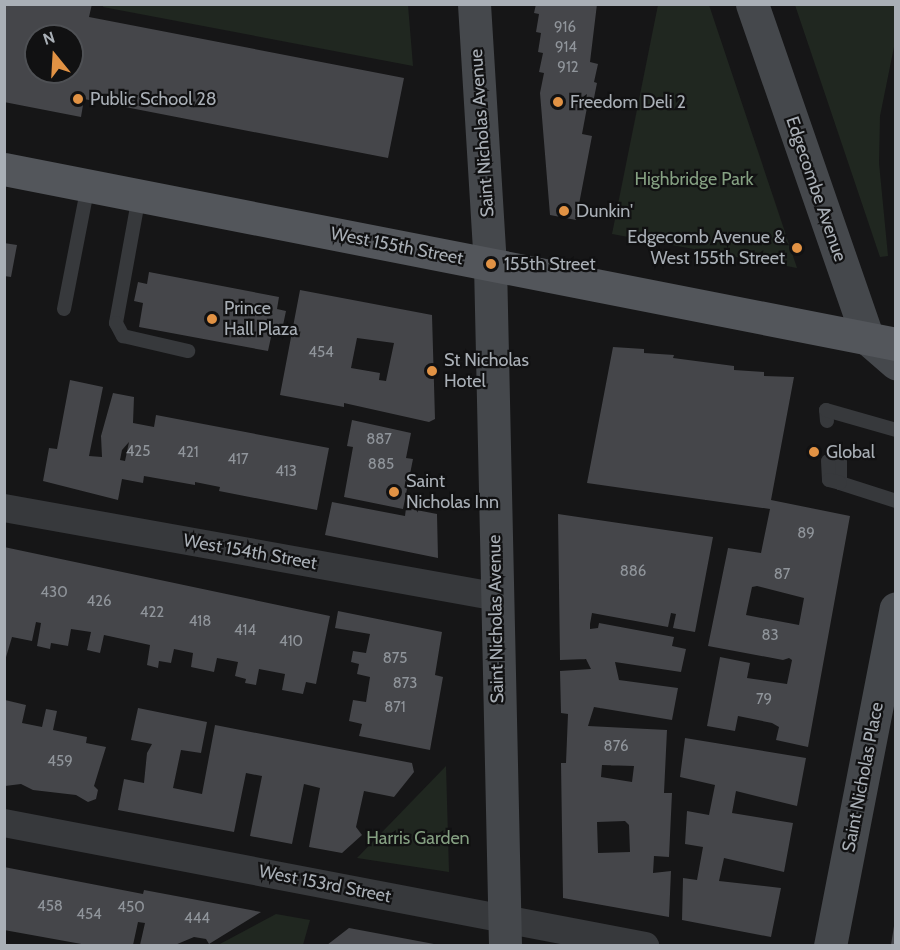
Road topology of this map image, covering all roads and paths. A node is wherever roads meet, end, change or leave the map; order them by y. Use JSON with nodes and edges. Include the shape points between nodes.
{"nodes":[{"id":1,"x":474,"y":4,"type":"edge"},
{"id":2,"x":752,"y":4,"type":"edge"},
{"id":3,"x":4,"y":169,"type":"edge"},
{"id":4,"x":88,"y":186,"type":"junction"},
{"id":5,"x":139,"y":196,"type":"junction"},
{"id":6,"x":490,"y":264,"type":"junction"},
{"id":7,"x":64,"y":309,"type":"dead end"},
{"id":8,"x":882,"y":341,"type":"edge"},
{"id":9,"x":188,"y":351,"type":"dead end"},
{"id":10,"x":896,"y":363,"type":"edge"},
{"id":11,"x":834,"y":418,"type":"dead end"},
{"id":12,"x":896,"y":430,"type":"edge"},
{"id":13,"x":834,"y":460,"type":"dead end"},
{"id":14,"x":896,"y":501,"type":"edge"},
{"id":15,"x":4,"y":508,"type":"edge"},
{"id":16,"x":495,"y":596,"type":"junction"},
{"id":17,"x":896,"y":608,"type":"edge"},
{"id":18,"x":4,"y":823,"type":"edge"},
{"id":19,"x":504,"y":932,"type":"edge"},
{"id":20,"x":645,"y":945,"type":"edge"},
{"id":21,"x":830,"y":945,"type":"edge"}],
"edges":[{"from":1,"to":6,"type":"main road","name":"Saint Nicholas Avenue"},
{"from":2,"to":8,"type":"main road","name":"Edgecombe Avenue"},
{"from":3,"to":4,"type":"main road","name":"West 155th Street"},
{"from":4,"to":5,"type":"main road","name":"West 155th Street"},
{"from":4,"to":7,"type":"lane"},
{"from":5,"to":6,"type":"main road","name":"West 155th Street"},
{"from":5,"to":9,"type":"lane","via":[[116,323],[123,336]]},
{"from":6,"to":8,"type":"main road","name":"West 155th Street"},
{"from":6,"to":16,"type":"main road","name":"Saint Nicholas Avenue"},
{"from":8,"to":10,"type":"main road"},
{"from":11,"to":12,"type":"lane"},
{"from":13,"to":14,"type":"lane","via":[[840,483]]},
{"from":15,"to":16,"type":"street","name":"West 154th Street"},
{"from":16,"to":19,"type":"main road","name":"Saint Nicholas Avenue"},
{"from":17,"to":21,"type":"main road","name":"Saint Nicholas Place"},
{"from":18,"to":19,"type":"street","name":"West 153rd Street"},
{"from":19,"to":20,"type":"street","name":"West 153rd Street"}]}
